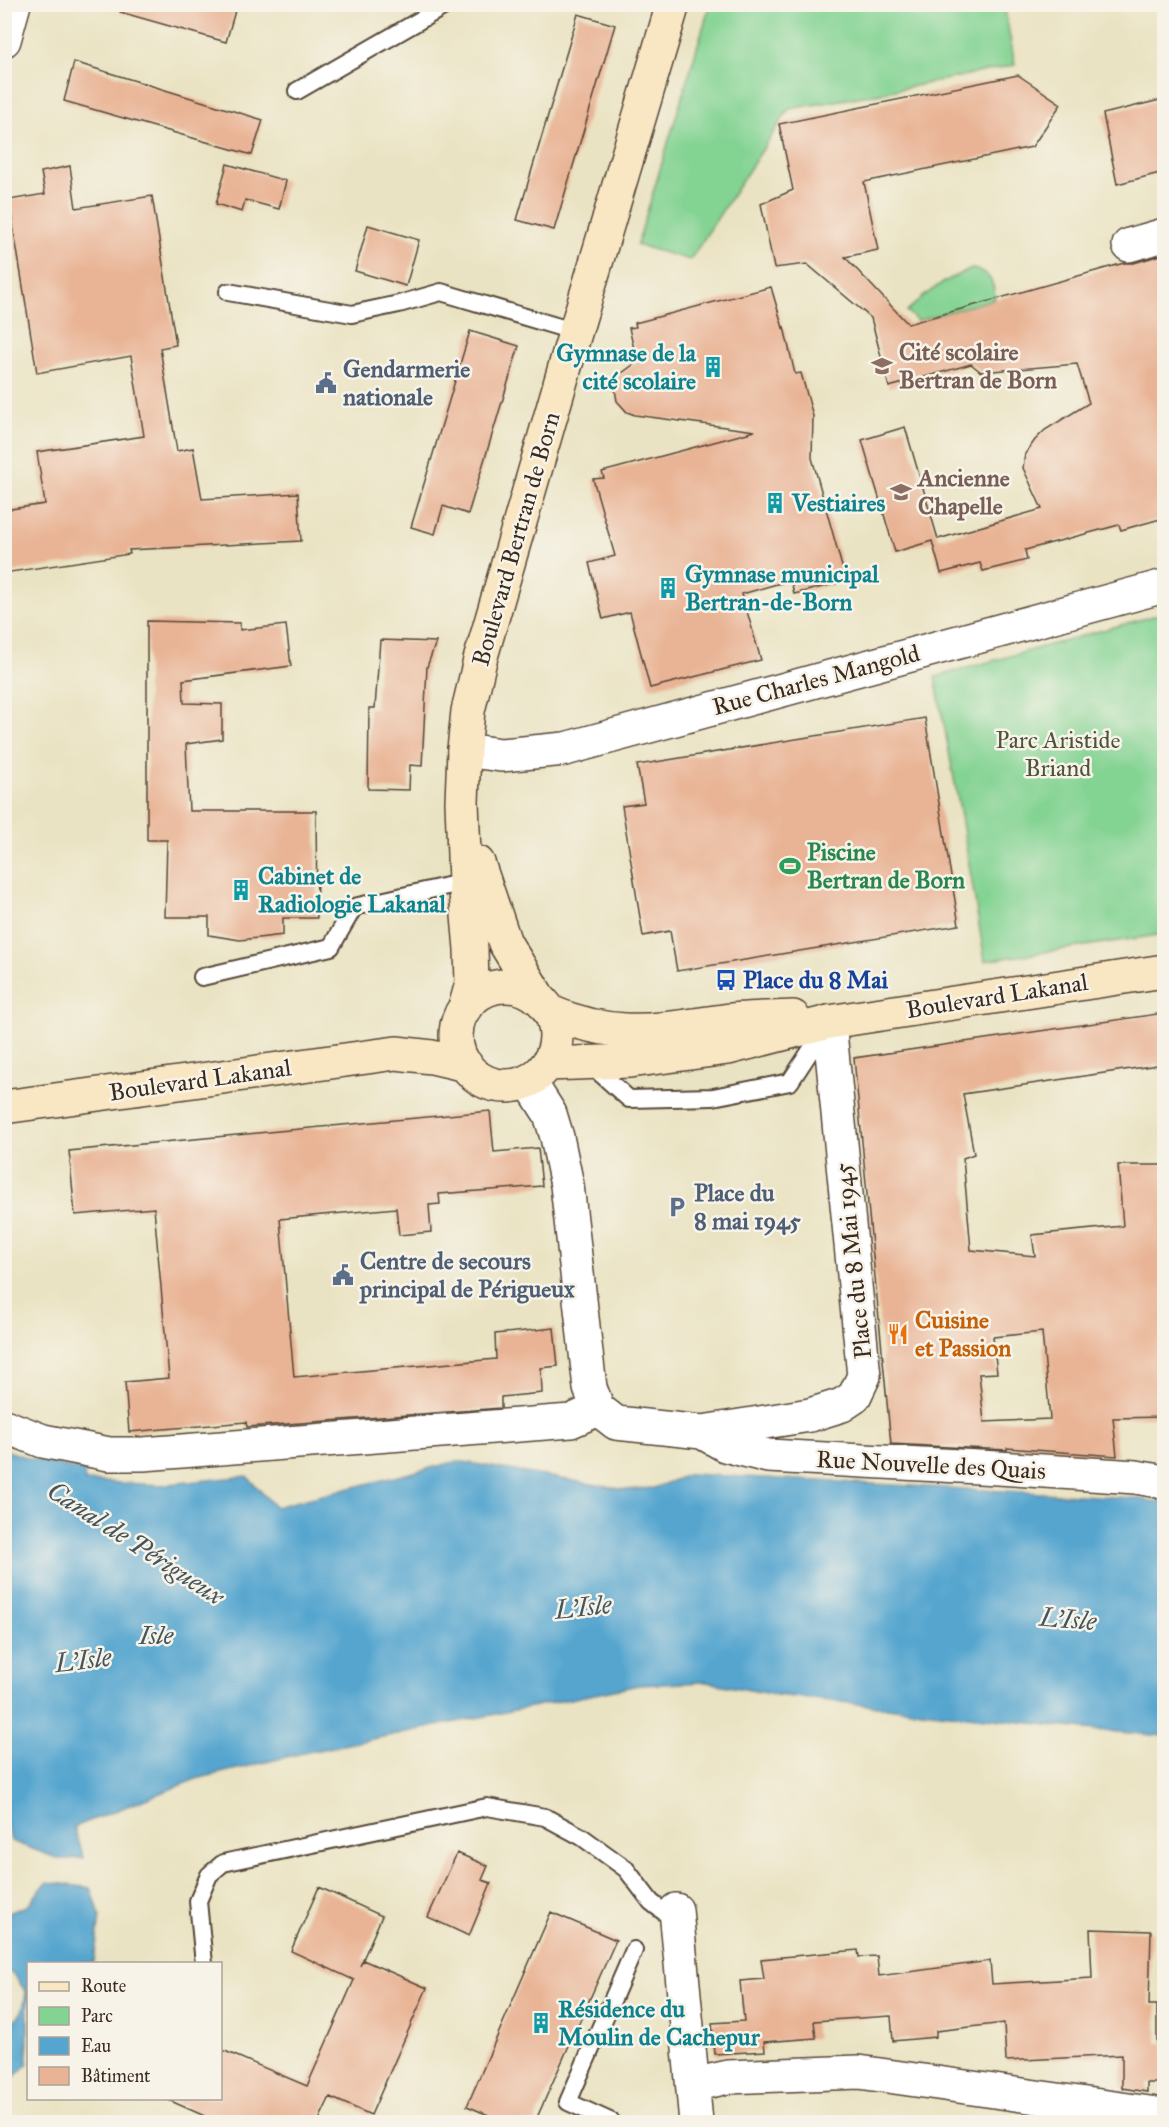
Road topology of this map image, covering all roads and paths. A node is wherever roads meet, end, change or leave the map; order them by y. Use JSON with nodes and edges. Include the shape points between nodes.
{"nodes":[{"id":1,"x":14,"y":4,"type":"edge"},
{"id":2,"x":448,"y":4,"type":"edge"},
{"id":3,"x":673,"y":4,"type":"edge"},
{"id":4,"x":4,"y":40,"type":"edge"},
{"id":5,"x":297,"y":91,"type":"dead end"},
{"id":6,"x":1164,"y":236,"type":"edge"},
{"id":7,"x":1129,"y":245,"type":"dead end"},
{"id":8,"x":228,"y":292,"type":"dead end"},
{"id":9,"x":576,"y":332,"type":"junction"},
{"id":10,"x":1164,"y":586,"type":"edge"},
{"id":11,"x":464,"y":750,"type":"junction"},
{"id":12,"x":462,"y":802,"type":"junction"},
{"id":13,"x":465,"y":882,"type":"junction"},
{"id":14,"x":1164,"y":970,"type":"edge"},
{"id":15,"x":202,"y":977,"type":"dead end"},
{"id":16,"x":544,"y":1005,"type":"junction"},
{"id":17,"x":462,"y":1014,"type":"junction"},
{"id":18,"x":829,"y":1022,"type":"junction"},
{"id":19,"x":396,"y":1053,"type":"junction"},
{"id":20,"x":588,"y":1062,"type":"junction"},
{"id":21,"x":466,"y":1065,"type":"junction"},
{"id":22,"x":538,"y":1072,"type":"junction"},
{"id":23,"x":4,"y":1107,"type":"edge"},
{"id":24,"x":598,"y":1409,"type":"junction"},
{"id":25,"x":4,"y":1426,"type":"edge"},
{"id":26,"x":702,"y":1432,"type":"junction"},
{"id":27,"x":1164,"y":1482,"type":"edge"},
{"id":28,"x":676,"y":1910,"type":"joint"},
{"id":29,"x":634,"y":1950,"type":"dead end"},
{"id":30,"x":204,"y":1962,"type":"edge"},
{"id":31,"x":693,"y":2085,"type":"junction"},
{"id":32,"x":1164,"y":2115,"type":"edge"},
{"id":33,"x":612,"y":2122,"type":"edge"},
{"id":34,"x":696,"y":2122,"type":"edge"}],
"edges":[{"from":1,"to":4,"type":"street"},
{"from":2,"to":5,"type":"lane"},
{"from":3,"to":9,"type":"main road","name":"Boulevard Bertran de Born"},
{"from":6,"to":7,"type":"street"},
{"from":8,"to":9,"type":"lane","via":[[352,314],[441,292]]},
{"from":9,"to":11,"type":"main road","name":"Boulevard Bertran de Born","via":[[480,660]]},
{"from":10,"to":11,"type":"street","name":"Rue Charles Mangold","via":[[565,749],[501,755]]},
{"from":11,"to":12,"type":"main road","name":"Boulevard Bertran de Born"},
{"from":12,"to":13,"type":"main road","name":"Boulevard Bertran de Born"},
{"from":12,"to":16,"type":"main road","name":"Boulevard Bertran de Born","via":[[505,943]]},
{"from":13,"to":15,"type":"lane","via":[[354,907],[331,947]]},
{"from":13,"to":17,"type":"main road","name":"Boulevard Bertran de Born","via":[[471,982]]},
{"from":14,"to":18,"type":"main road","name":"Boulevard Lakanal"},
{"from":16,"to":17,"type":"main road","via":[[524,989],[507,986],[491,988],[476,996]]},
{"from":16,"to":18,"type":"main road","name":"Boulevard Lakanal","via":[[596,1028],[630,1031],[798,1017]]},
{"from":16,"to":22,"type":"main road","via":[[555,1025],[556,1038],[554,1052]]},
{"from":17,"to":19,"type":"main road","name":"Boulevard Lakanal","via":[[424,1041]]},
{"from":17,"to":21,"type":"main road","via":[[457,1036]]},
{"from":18,"to":20,"type":"main road","name":"Boulevard Lakanal","via":[[728,1048],[630,1061]]},
{"from":18,"to":20,"type":"lane","via":[[790,1082],[713,1097],[629,1099]]},
{"from":18,"to":26,"type":"street","name":"Place du 8 Mai 1945","via":[[864,1376],[854,1397],[842,1405],[810,1415]]},
{"from":19,"to":21,"type":"main road","name":"Boulevard Lakanal"},
{"from":19,"to":23,"type":"main road","name":"Boulevard Lakanal"},
{"from":20,"to":22,"type":"main road","name":"Boulevard Lakanal"},
{"from":21,"to":22,"type":"main road","via":[[476,1076],[502,1086],[516,1085]]},
{"from":22,"to":24,"type":"street","via":[[565,1175],[590,1388]]},
{"from":24,"to":25,"type":"street","via":[[571,1421],[143,1454],[109,1454],[43,1441]]},
{"from":24,"to":26,"type":"street","name":"Place du 8 Mai 1945","via":[[616,1423]]},
{"from":26,"to":27,"type":"street","name":"Rue Nouvelle des Quais","via":[[725,1445],[768,1456],[1136,1477]]},
{"from":28,"to":30,"type":"lane","via":[[664,1912],[651,1902],[626,1869],[582,1837],[545,1817],[486,1807],[223,1863],[209,1875],[198,1901]]},
{"from":28,"to":31,"type":"street"},
{"from":29,"to":33,"type":"lane","via":[[568,2102]]},
{"from":31,"to":32,"type":"street","via":[[728,2077],[859,2072]]},
{"from":31,"to":34,"type":"street"}]}
